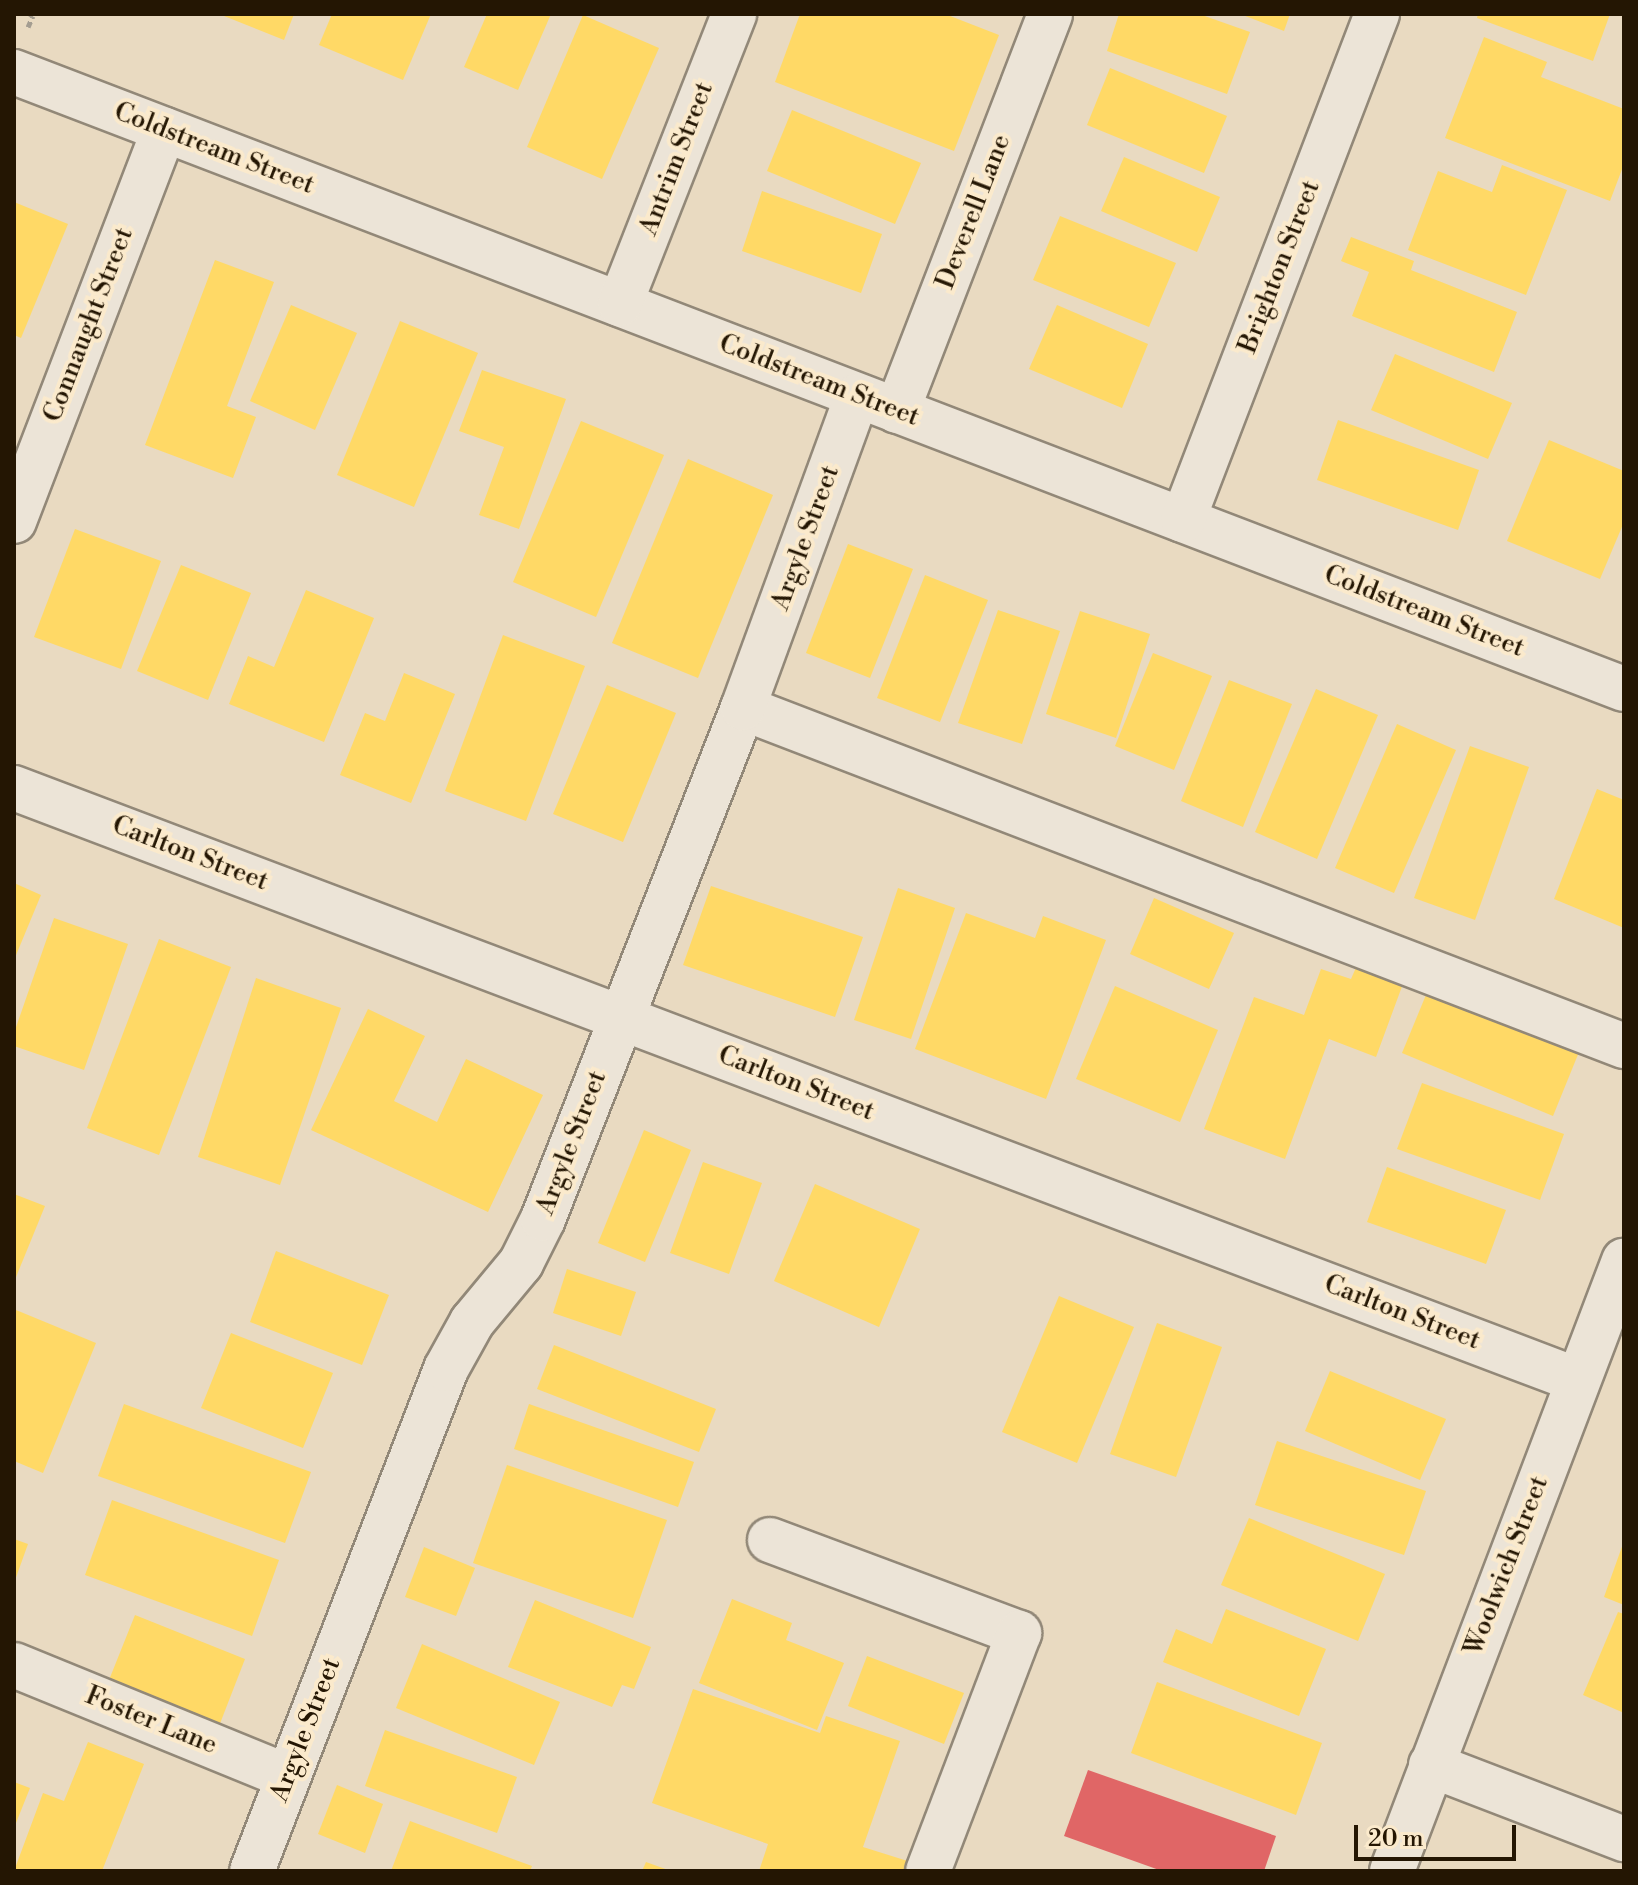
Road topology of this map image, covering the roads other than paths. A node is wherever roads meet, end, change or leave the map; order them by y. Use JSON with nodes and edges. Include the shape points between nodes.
{"nodes":[{"id":1,"x":734,"y":14,"type":"edge"},
{"id":2,"x":1050,"y":14,"type":"edge"},
{"id":3,"x":1377,"y":14,"type":"edge"},
{"id":4,"x":14,"y":72,"type":"edge"},
{"id":5,"x":164,"y":130,"type":"junction"},
{"id":6,"x":620,"y":304,"type":"junction"},
{"id":7,"x":877,"y":403,"type":"junction"},
{"id":8,"x":1183,"y":520,"type":"junction"},
{"id":9,"x":14,"y":521,"type":"edge"},
{"id":10,"x":1624,"y":689,"type":"edge"},
{"id":11,"x":743,"y":708,"type":"junction"},
{"id":12,"x":14,"y":788,"type":"edge"},
{"id":13,"x":620,"y":1018,"type":"junction"},
{"id":14,"x":1624,"y":1046,"type":"edge"},
{"id":15,"x":1624,"y":1261,"type":"edge"},
{"id":16,"x":1577,"y":1380,"type":"junction"},
{"id":17,"x":770,"y":1540,"type":"dead end"},
{"id":18,"x":14,"y":1665,"type":"edge"},
{"id":19,"x":1431,"y":1765,"type":"junction"},
{"id":20,"x":288,"y":1777,"type":"junction"},
{"id":21,"x":1624,"y":1839,"type":"edge"},
{"id":22,"x":252,"y":1871,"type":"edge"},
{"id":23,"x":928,"y":1871,"type":"edge"},
{"id":24,"x":1392,"y":1871,"type":"edge"}],
"edges":[{"from":1,"to":6,"type":"street","name":"Antrim Street"},
{"from":2,"to":7,"type":"street","name":"Deverell Lane"},
{"from":3,"to":8,"type":"street","name":"Brighton Street"},
{"from":4,"to":5,"type":"street","name":"Coldstream Street"},
{"from":5,"to":6,"type":"street","name":"Coldstream Street"},
{"from":5,"to":9,"type":"street","name":"Connaught Street"},
{"from":6,"to":7,"type":"street","name":"Coldstream Street"},
{"from":7,"to":8,"type":"street","name":"Coldstream Street"},
{"from":7,"to":11,"type":"street","name":"Argyle Street"},
{"from":8,"to":10,"type":"street","name":"Coldstream Street"},
{"from":11,"to":13,"type":"street","name":"Argyle Street"},
{"from":11,"to":14,"type":"street"},
{"from":12,"to":13,"type":"street","name":"Carlton Street"},
{"from":13,"to":16,"type":"street","name":"Carlton Street"},
{"from":13,"to":20,"type":"street","name":"Argyle Street","via":[[543,1219],[521,1263],[472,1322],[446,1369]]},
{"from":15,"to":16,"type":"street","name":"Woolwich Street"},
{"from":16,"to":19,"type":"street","name":"Woolwich Street"},
{"from":17,"to":23,"type":"street","via":[[1019,1633]]},
{"from":18,"to":20,"type":"street","name":"Foster Lane"},
{"from":19,"to":21,"type":"street"},
{"from":19,"to":24,"type":"street","name":"Woolwich Street"},
{"from":20,"to":22,"type":"street","name":"Argyle Street"}]}
